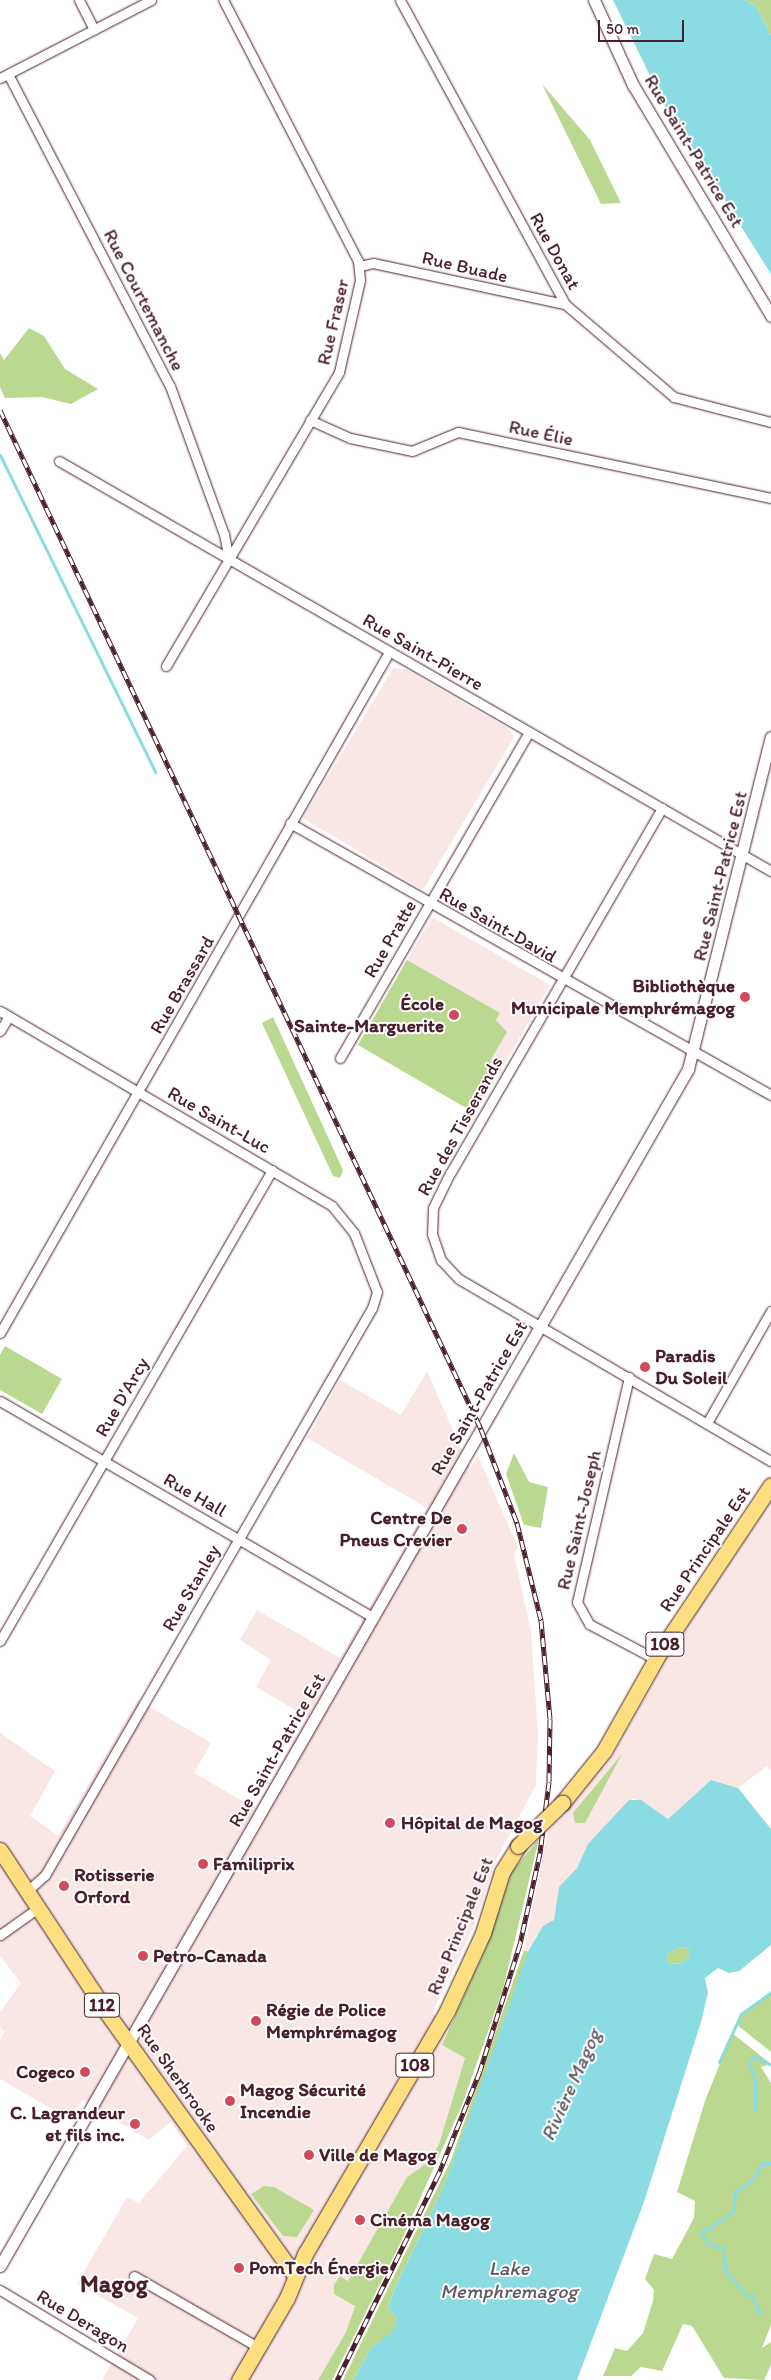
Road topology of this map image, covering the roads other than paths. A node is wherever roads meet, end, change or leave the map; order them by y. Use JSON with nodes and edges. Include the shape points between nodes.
{"nodes":[{"id":1,"x":79,"y":0,"type":"edge"},
{"id":2,"x":151,"y":0,"type":"edge"},
{"id":3,"x":223,"y":0,"type":"edge"},
{"id":4,"x":400,"y":0,"type":"edge"},
{"id":5,"x":594,"y":0,"type":"edge"},
{"id":6,"x":94,"y":29,"type":"junction"},
{"id":7,"x":4,"y":76,"type":"edge"},
{"id":8,"x":360,"y":266,"type":"junction"},
{"id":9,"x":565,"y":304,"type":"junction"},
{"id":10,"x":771,"y":316,"type":"edge"},
{"id":11,"x":310,"y":420,"type":"junction"},
{"id":12,"x":771,"y":422,"type":"edge"},
{"id":13,"x":59,"y":461,"type":"dead end"},
{"id":14,"x":771,"y":498,"type":"edge"},
{"id":15,"x":229,"y":560,"type":"junction"},
{"id":16,"x":389,"y":652,"type":"junction"},
{"id":17,"x":166,"y":666,"type":"dead end"},
{"id":18,"x":529,"y":732,"type":"junction"},
{"id":19,"x":771,"y":737,"type":"edge"},
{"id":20,"x":662,"y":808,"type":"junction"},
{"id":21,"x":290,"y":823,"type":"junction"},
{"id":22,"x":744,"y":855,"type":"junction"},
{"id":23,"x":771,"y":871,"type":"edge"},
{"id":24,"x":429,"y":904,"type":"junction"},
{"id":25,"x":561,"y":979,"type":"junction"},
{"id":26,"x":0,"y":1011,"type":"edge"},
{"id":27,"x":9,"y":1016,"type":"junction"},
{"id":28,"x":0,"y":1031,"type":"edge"},
{"id":29,"x":694,"y":1053,"type":"junction"},
{"id":30,"x":340,"y":1058,"type":"dead end"},
{"id":31,"x":139,"y":1092,"type":"junction"},
{"id":32,"x":771,"y":1095,"type":"edge"},
{"id":33,"x":272,"y":1170,"type":"junction"},
{"id":34,"x":377,"y":1296,"type":"joint"},
{"id":35,"x":771,"y":1311,"type":"edge"},
{"id":36,"x":540,"y":1326,"type":"junction"},
{"id":37,"x":0,"y":1333,"type":"edge"},
{"id":38,"x":629,"y":1377,"type":"junction"},
{"id":39,"x":0,"y":1401,"type":"edge"},
{"id":40,"x":707,"y":1423,"type":"junction"},
{"id":41,"x":104,"y":1461,"type":"junction"},
{"id":42,"x":771,"y":1461,"type":"edge"},
{"id":43,"x":771,"y":1485,"type":"edge"},
{"id":44,"x":238,"y":1539,"type":"junction"},
{"id":45,"x":374,"y":1617,"type":"junction"},
{"id":46,"x":0,"y":1641,"type":"edge"},
{"id":47,"x":655,"y":1660,"type":"junction"},
{"id":48,"x":0,"y":1850,"type":"edge"},
{"id":49,"x":27,"y":1891,"type":"junction"},
{"id":50,"x":38,"y":1908,"type":"junction"},
{"id":51,"x":0,"y":1935,"type":"edge"},
{"id":52,"x":130,"y":2042,"type":"junction"},
{"id":53,"x":0,"y":2266,"type":"edge"},
{"id":54,"x":134,"y":2276,"type":"dead end"},
{"id":55,"x":295,"y":2276,"type":"junction"},
{"id":56,"x":0,"y":2290,"type":"edge"},
{"id":57,"x":258,"y":2347,"type":"junction"},
{"id":58,"x":150,"y":2380,"type":"edge"},
{"id":59,"x":240,"y":2380,"type":"edge"}],
"edges":[{"from":1,"to":6,"type":"street"},
{"from":2,"to":6,"type":"street"},
{"from":3,"to":8,"type":"street","name":"Rue Fraser"},
{"from":4,"to":9,"type":"street","name":"Rue Donat"},
{"from":5,"to":10,"type":"street","name":"Rue Saint-Patrice Est","via":[[633,85]]},
{"from":6,"to":7,"type":"street"},
{"from":7,"to":15,"type":"street","name":"Rue Courtemanche","via":[[170,386],[212,498]]},
{"from":8,"to":9,"type":"street","name":"Rue Buade","via":[[373,263]]},
{"from":8,"to":11,"type":"street","name":"Rue Fraser","via":[[342,364]]},
{"from":9,"to":12,"type":"street","name":"Rue Donat","via":[[674,398]]},
{"from":11,"to":14,"type":"street","name":"Rue Élie","via":[[350,438],[412,451],[464,433]]},
{"from":11,"to":15,"type":"street","name":"Rue Fraser"},
{"from":13,"to":15,"type":"street","name":"Rue Saint-Pierre"},
{"from":15,"to":16,"type":"street","name":"Rue Saint-Pierre"},
{"from":15,"to":17,"type":"street","name":"Rue Fraser"},
{"from":16,"to":18,"type":"street","name":"Rue Saint-Pierre"},
{"from":16,"to":21,"type":"street","name":"Rue Brassard"},
{"from":18,"to":20,"type":"street","name":"Rue Saint-Pierre"},
{"from":18,"to":24,"type":"street","name":"Rue Pratte"},
{"from":19,"to":22,"type":"street","name":"Rue Saint-Patrice Est"},
{"from":20,"to":22,"type":"street","name":"Rue Saint-Pierre"},
{"from":20,"to":25,"type":"street","name":"Rue des Tisserands"},
{"from":21,"to":24,"type":"street","name":"Rue Saint-David"},
{"from":21,"to":31,"type":"street","name":"Rue Brassard"},
{"from":22,"to":23,"type":"street","name":"Rue Saint-Pierre"},
{"from":22,"to":29,"type":"street","name":"Rue Saint-Patrice Est"},
{"from":24,"to":25,"type":"street","name":"Rue Saint-David"},
{"from":24,"to":30,"type":"street","name":"Rue Pratte"},
{"from":25,"to":29,"type":"street","name":"Rue Saint-David"},
{"from":25,"to":36,"type":"street","name":"Rue des Tisserands","via":[[450,1173],[431,1216],[437,1252],[453,1274]]},
{"from":26,"to":27,"type":"street","name":"Rue Saint-Luc"},
{"from":27,"to":28,"type":"street"},
{"from":27,"to":31,"type":"street","name":"Rue Saint-Luc"},
{"from":29,"to":32,"type":"street","name":"Rue Saint-David"},
{"from":29,"to":36,"type":"street","name":"Rue Saint-Patrice Est"},
{"from":31,"to":33,"type":"street","name":"Rue Saint-Luc"},
{"from":31,"to":37,"type":"street","name":"Rue Brassard"},
{"from":33,"to":34,"type":"street","name":"Rue Saint-Luc","via":[[322,1198],[345,1218],[367,1260]]},
{"from":33,"to":41,"type":"street","name":"Rue D'Arcy"},
{"from":34,"to":44,"type":"street","name":"Rue Stanley"},
{"from":35,"to":40,"type":"street"},
{"from":36,"to":38,"type":"street","name":"Rue des Tisserands"},
{"from":36,"to":45,"type":"street","name":"Rue Saint-Patrice Est"},
{"from":38,"to":40,"type":"street","name":"Rue des Tisserands"},
{"from":38,"to":47,"type":"street","name":"Rue Saint-Joseph","via":[[577,1602],[589,1624]]},
{"from":39,"to":41,"type":"street","name":"Rue Hall"},
{"from":40,"to":42,"type":"street","name":"Rue des Tisserands"},
{"from":41,"to":44,"type":"street","name":"Rue Hall"},
{"from":41,"to":46,"type":"street","name":"Rue D'Arcy"},
{"from":43,"to":47,"type":"main road","name":"Rue Principale Est","number":"108"},
{"from":44,"to":45,"type":"street","name":"Rue Hall"},
{"from":44,"to":49,"type":"street","name":"Rue Stanley","via":[[45,1875]]},
{"from":45,"to":52,"type":"street","name":"Rue Saint-Patrice Est"},
{"from":47,"to":55,"type":"main road","name":"Rue Principale Est","number":"108","bridge":true,"via":[[604,1751],[562,1803],[518,1846],[502,1872],[480,1941],[447,2011]]},
{"from":48,"to":49,"type":"main road","name":"Rue Sherbrooke","number":"112"},
{"from":49,"to":50,"type":"main road","name":"Rue Sherbrooke","number":"112"},
{"from":50,"to":51,"type":"street"},
{"from":50,"to":52,"type":"main road","name":"Rue Sherbrooke","number":"112"},
{"from":52,"to":53,"type":"street","name":"Rue Saint-Patrice Est"},
{"from":52,"to":55,"type":"main road","name":"Rue Sherbrooke","number":"112"},
{"from":54,"to":57,"type":"street"},
{"from":55,"to":57,"type":"main road","name":"Rue Principale Est"},
{"from":56,"to":58,"type":"street","name":"Rue Deragon"},
{"from":57,"to":59,"type":"main road","name":"Rue Principale Est"}]}
